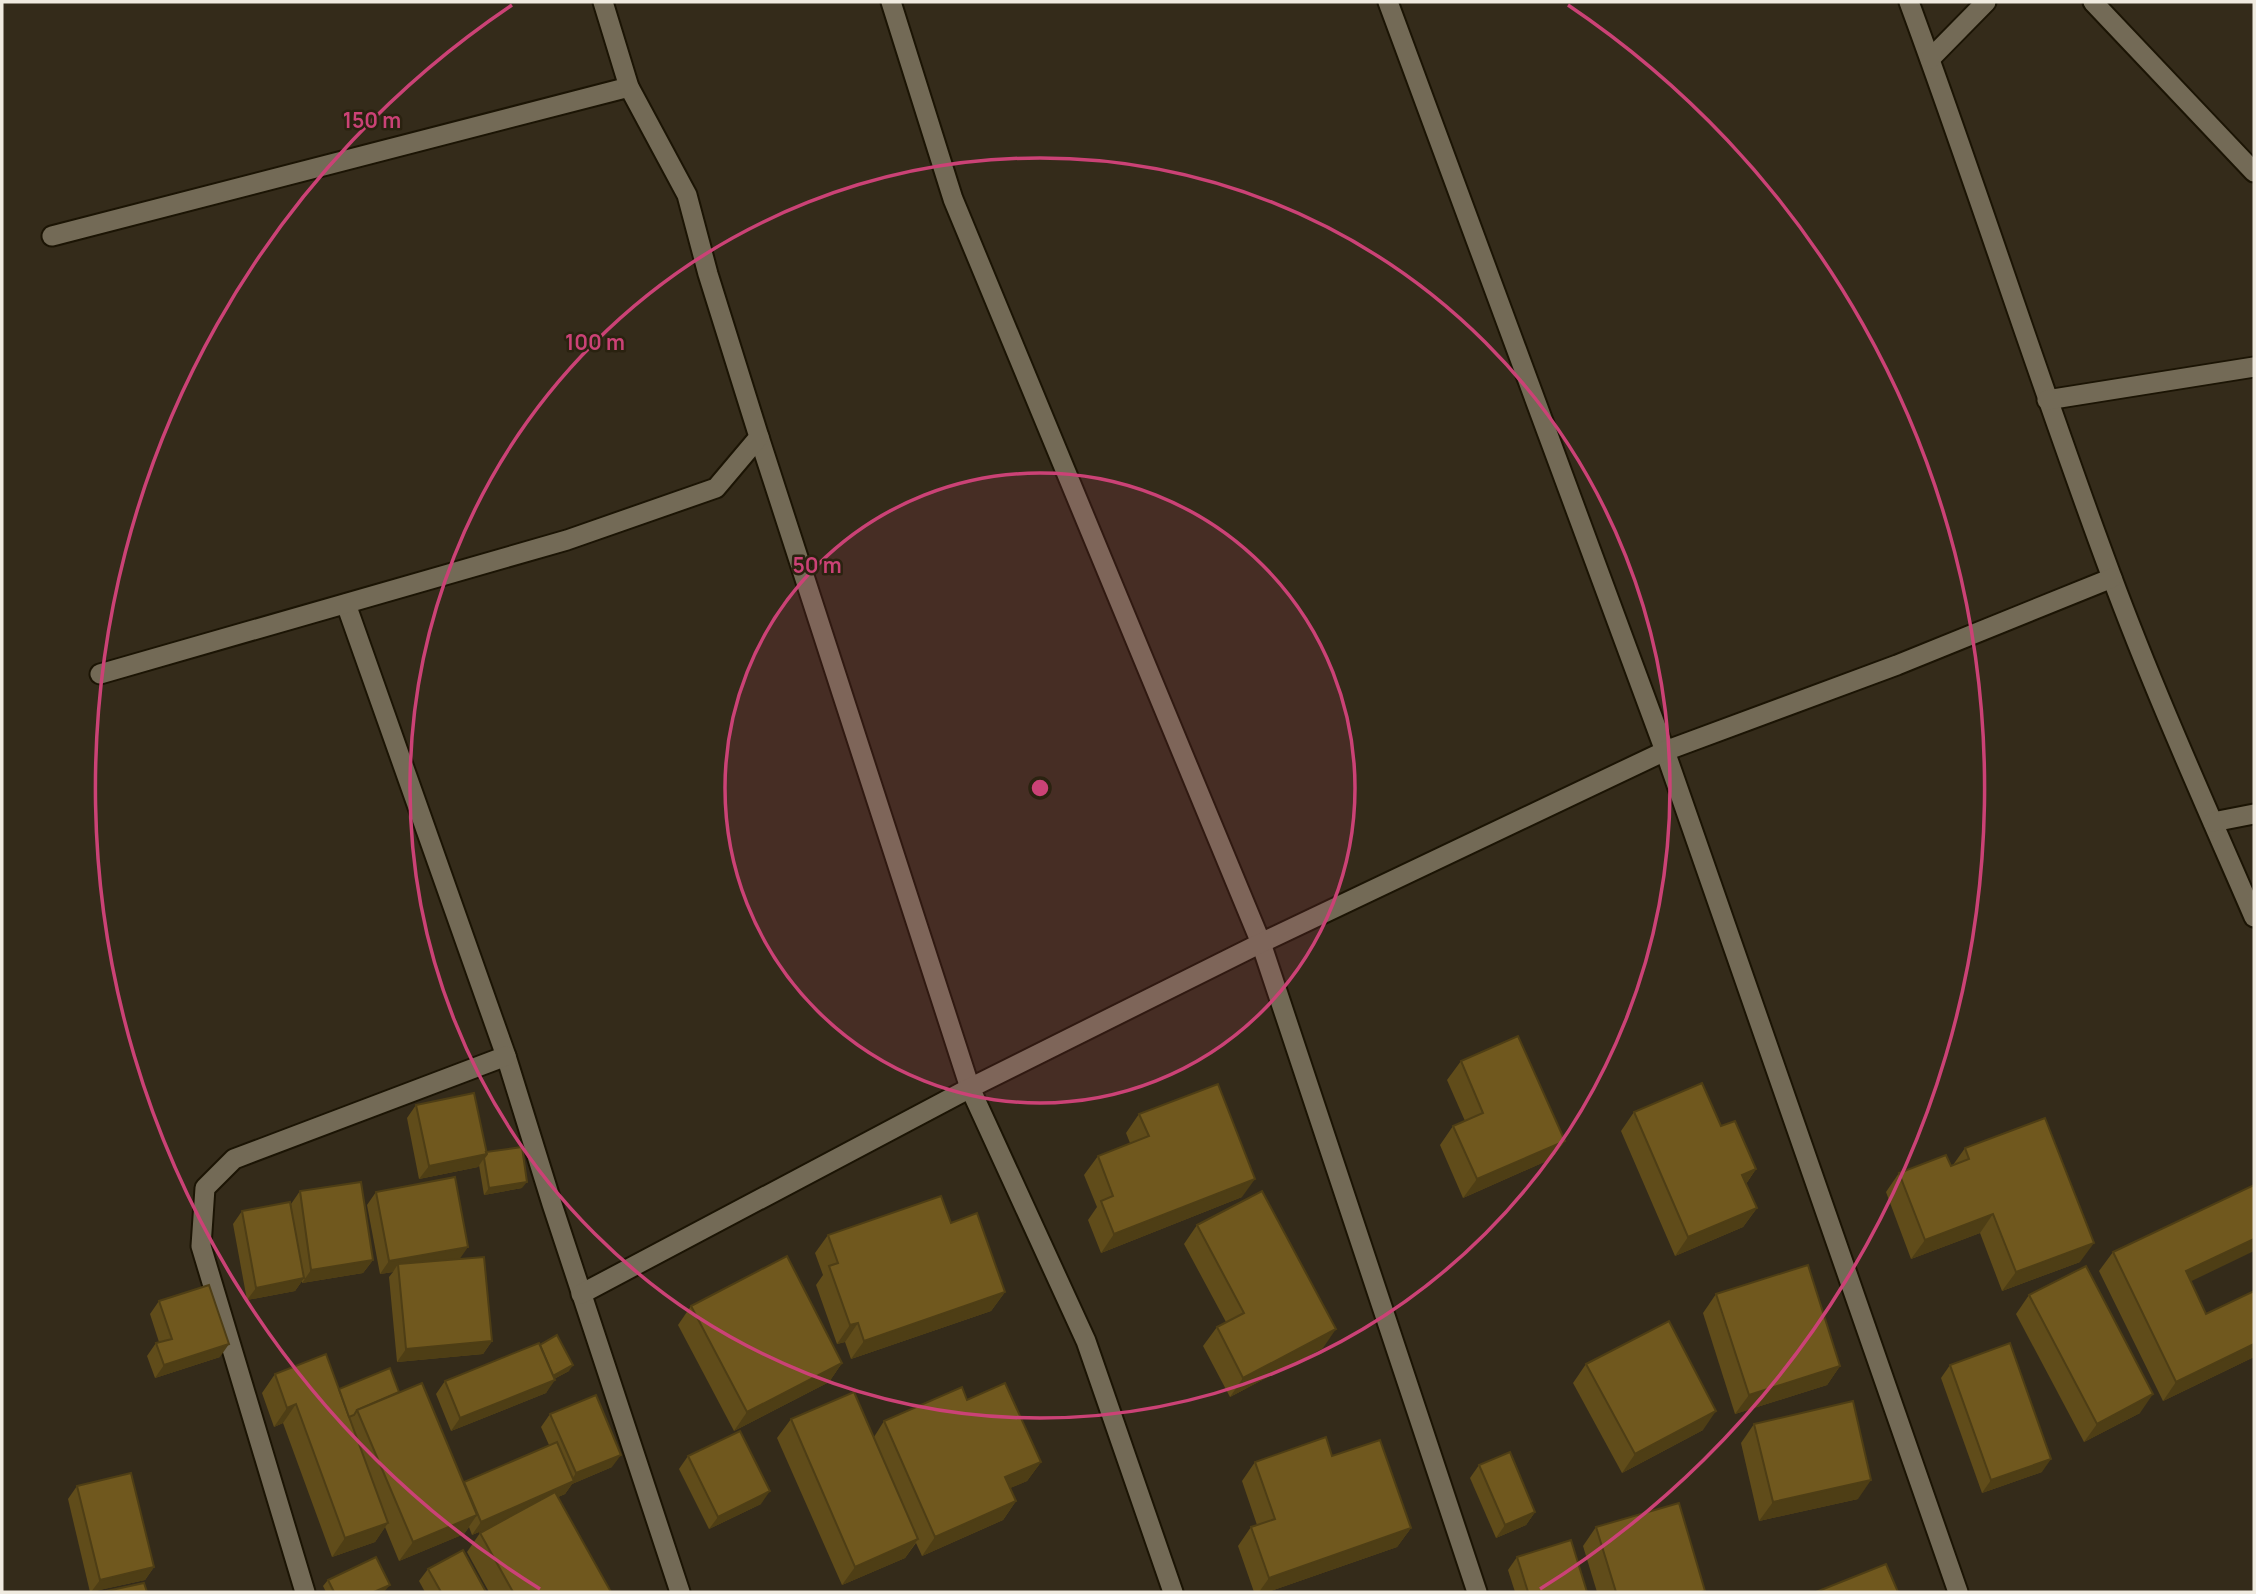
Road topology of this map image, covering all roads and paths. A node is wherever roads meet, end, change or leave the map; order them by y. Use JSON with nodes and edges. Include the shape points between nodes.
{"nodes":[{"id":1,"x":603,"y":2,"type":"edge"},
{"id":2,"x":891,"y":2,"type":"edge"},
{"id":3,"x":1388,"y":2,"type":"edge"},
{"id":4,"x":1909,"y":2,"type":"edge"},
{"id":5,"x":1986,"y":2,"type":"edge"},
{"id":6,"x":2093,"y":2,"type":"edge"},
{"id":7,"x":1930,"y":59,"type":"junction"},
{"id":8,"x":629,"y":87,"type":"junction"},
{"id":9,"x":2254,"y":172,"type":"edge"},
{"id":10,"x":52,"y":236,"type":"dead end"},
{"id":11,"x":2254,"y":367,"type":"edge"},
{"id":12,"x":2047,"y":400,"type":"junction"},
{"id":13,"x":758,"y":437,"type":"junction"},
{"id":14,"x":2112,"y":578,"type":"junction"},
{"id":15,"x":346,"y":604,"type":"junction"},
{"id":16,"x":100,"y":674,"type":"dead end"},
{"id":17,"x":1665,"y":751,"type":"junction"},
{"id":18,"x":2254,"y":814,"type":"edge"},
{"id":19,"x":2213,"y":821,"type":"junction"},
{"id":20,"x":2254,"y":917,"type":"edge"},
{"id":21,"x":1261,"y":943,"type":"junction"},
{"id":22,"x":506,"y":1056,"type":"junction"},
{"id":23,"x":970,"y":1088,"type":"junction"},
{"id":24,"x":581,"y":1294,"type":"junction"},
{"id":25,"x":304,"y":1592,"type":"edge"},
{"id":26,"x":680,"y":1592,"type":"edge"},
{"id":27,"x":1173,"y":1592,"type":"edge"},
{"id":28,"x":1477,"y":1592,"type":"edge"},
{"id":29,"x":1958,"y":1592,"type":"edge"}],
"edges":[{"from":1,"to":8,"type":"street"},
{"from":2,"to":21,"type":"street","via":[[953,199]]},
{"from":3,"to":17,"type":"street"},
{"from":4,"to":7,"type":"street"},
{"from":5,"to":7,"type":"street"},
{"from":6,"to":9,"type":"street"},
{"from":7,"to":12,"type":"street"},
{"from":8,"to":10,"type":"street"},
{"from":8,"to":13,"type":"street","via":[[687,195]]},
{"from":11,"to":12,"type":"street"},
{"from":12,"to":14,"type":"street"},
{"from":13,"to":15,"type":"street","via":[[716,488],[567,540]]},
{"from":13,"to":23,"type":"street"},
{"from":14,"to":17,"type":"street","via":[[1897,665]]},
{"from":14,"to":19,"type":"street"},
{"from":15,"to":16,"type":"street"},
{"from":15,"to":22,"type":"street"},
{"from":17,"to":21,"type":"street"},
{"from":17,"to":29,"type":"street"},
{"from":18,"to":19,"type":"street"},
{"from":19,"to":20,"type":"street"},
{"from":21,"to":23,"type":"street"},
{"from":21,"to":28,"type":"street"},
{"from":22,"to":24,"type":"street"},
{"from":22,"to":25,"type":"street","via":[[234,1160],[205,1188],[201,1246]]},
{"from":23,"to":24,"type":"street"},
{"from":23,"to":27,"type":"street","via":[[1086,1342]]},
{"from":24,"to":26,"type":"street"}]}
